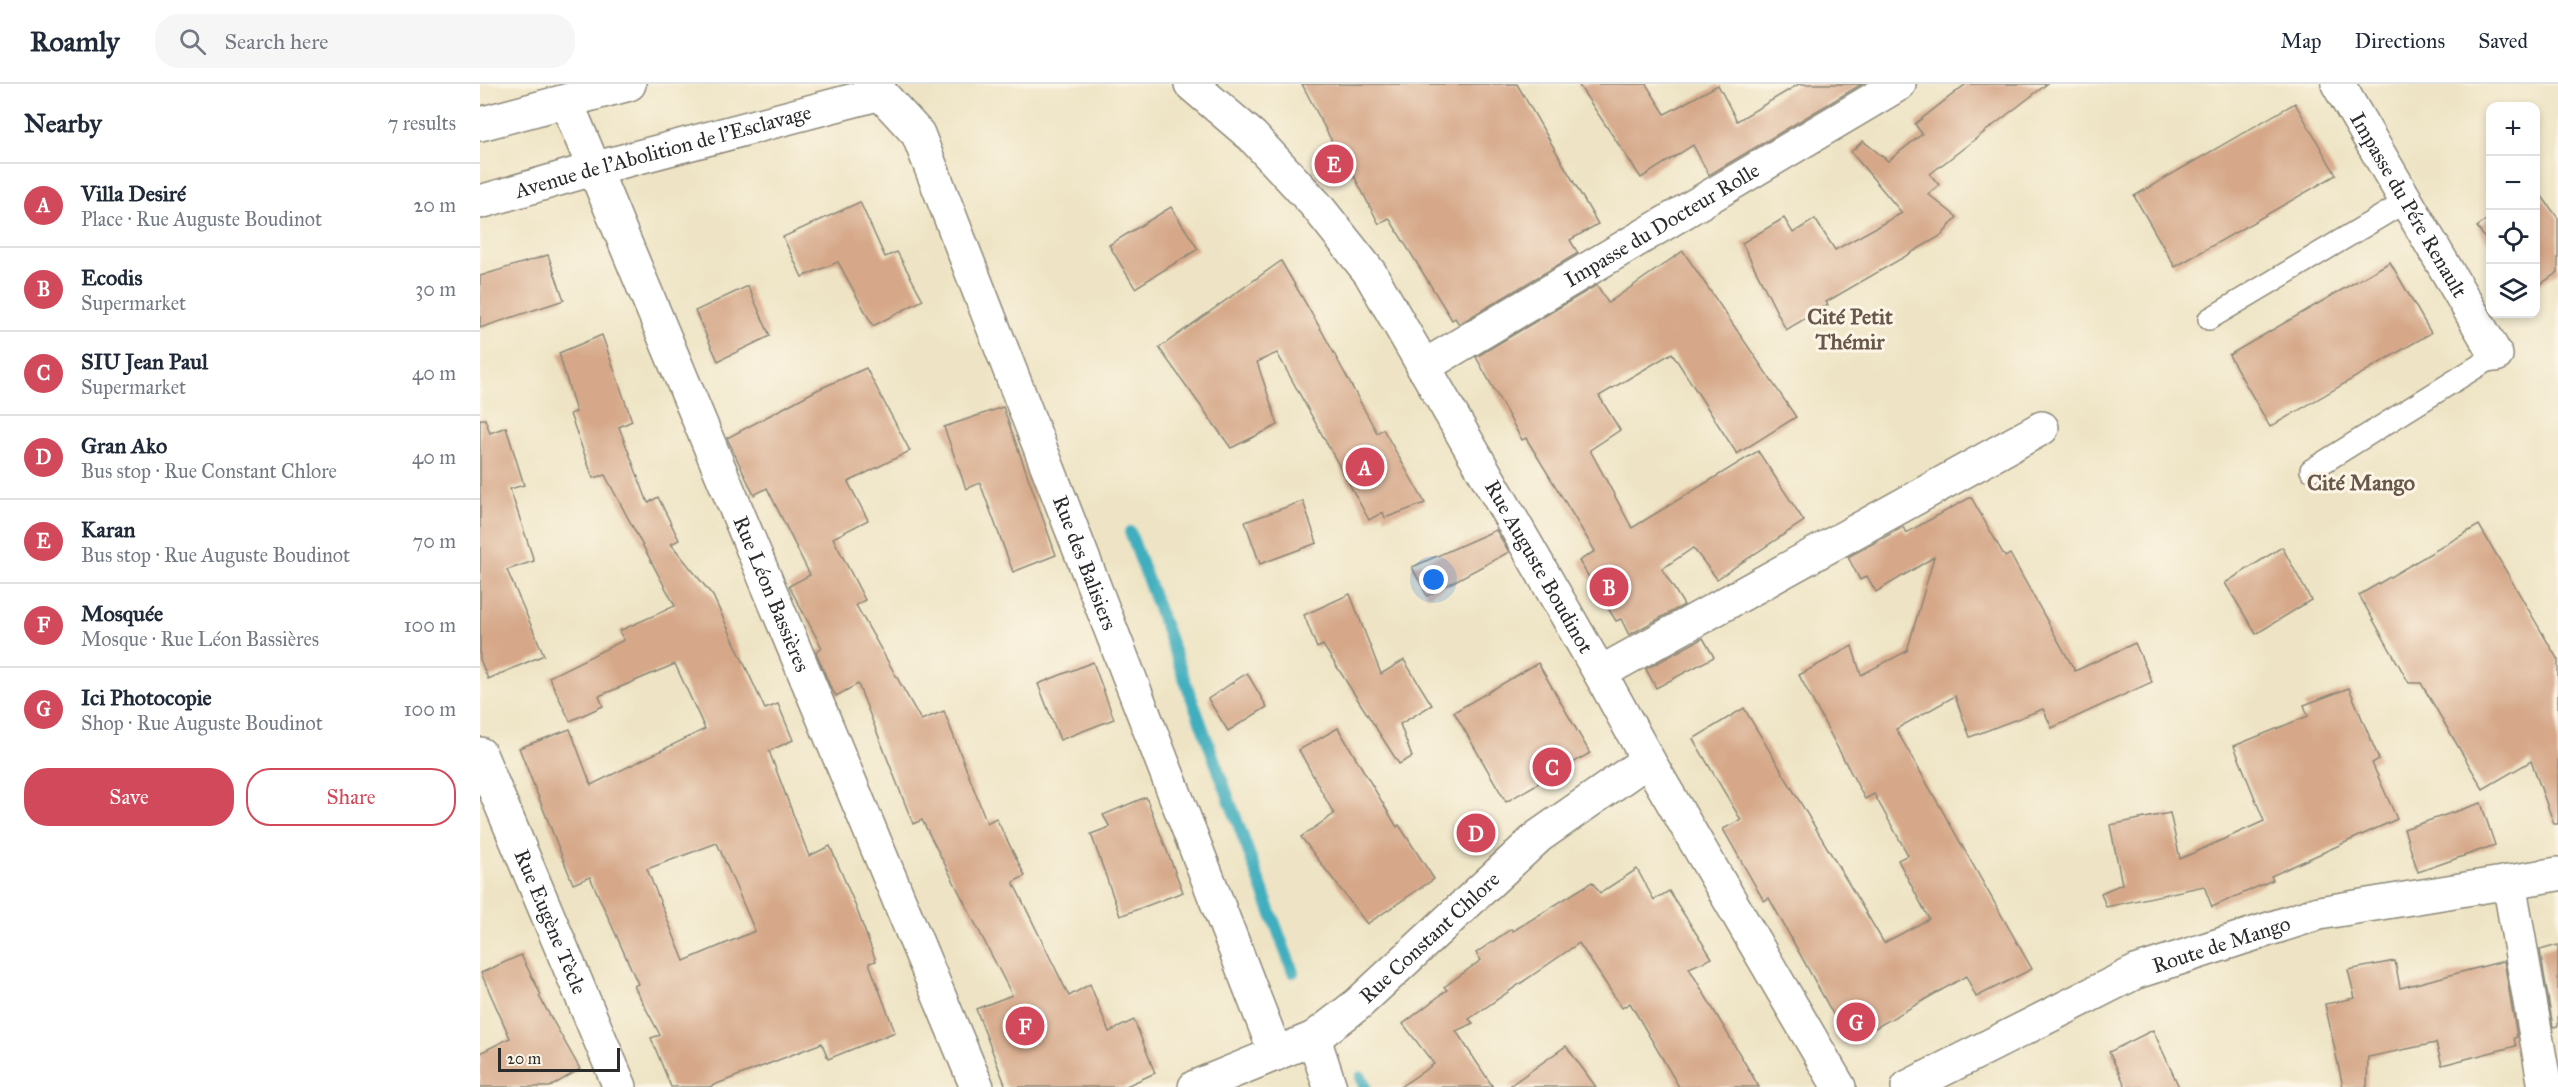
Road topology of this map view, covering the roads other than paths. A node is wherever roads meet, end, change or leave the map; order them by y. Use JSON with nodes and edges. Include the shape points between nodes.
{"nodes":[{"id":1,"x":629,"y":84,"type":"edge"},
{"id":2,"x":1899,"y":84,"type":"edge"},
{"id":3,"x":2337,"y":84,"type":"edge"},
{"id":4,"x":1196,"y":85,"type":"edge"},
{"id":5,"x":877,"y":89,"type":"edge"},
{"id":6,"x":583,"y":93,"type":"edge"},
{"id":7,"x":486,"y":118,"type":"edge"},
{"id":8,"x":593,"y":169,"type":"junction"},
{"id":9,"x":480,"y":202,"type":"edge"},
{"id":10,"x":2405,"y":202,"type":"junction"},
{"id":11,"x":2209,"y":320,"type":"dead end"},
{"id":12,"x":2496,"y":355,"type":"joint"},
{"id":13,"x":1423,"y":367,"type":"junction"},
{"id":14,"x":2042,"y":428,"type":"dead end"},
{"id":15,"x":2311,"y":470,"type":"dead end"},
{"id":16,"x":1600,"y":673,"type":"junction"},
{"id":17,"x":480,"y":754,"type":"edge"},
{"id":18,"x":1648,"y":760,"type":"junction"},
{"id":19,"x":2558,"y":874,"type":"edge"},
{"id":20,"x":2509,"y":882,"type":"junction"},
{"id":21,"x":1314,"y":1038,"type":"junction"},
{"id":22,"x":1276,"y":1054,"type":"junction"},
{"id":23,"x":620,"y":1087,"type":"edge"},
{"id":24,"x":977,"y":1087,"type":"edge"},
{"id":25,"x":1195,"y":1087,"type":"edge"},
{"id":26,"x":1330,"y":1087,"type":"edge"},
{"id":27,"x":1839,"y":1087,"type":"edge"},
{"id":28,"x":1908,"y":1087,"type":"edge"},
{"id":29,"x":2545,"y":1087,"type":"edge"}],
"edges":[{"from":1,"to":6,"type":"street"},
{"from":2,"to":13,"type":"street","name":"Impasse du Docteur Rolle"},
{"from":3,"to":10,"type":"street","name":"Impasse du Pére Renault"},
{"from":4,"to":13,"type":"street","name":"Rue Auguste Boudinot","via":[[1252,136],[1316,205],[1370,273]]},
{"from":5,"to":8,"type":"street","name":"Avenue de l'Abolition de l'Esclavage"},
{"from":5,"to":22,"type":"street","name":"Rue des Balisiers","via":[[918,134]]},
{"from":6,"to":7,"type":"street"},
{"from":6,"to":8,"type":"street","name":"Rue Léon Bassières"},
{"from":8,"to":9,"type":"street","name":"Avenue de l'Abolition de l'Esclavage"},
{"from":8,"to":24,"type":"street","name":"Rue Léon Bassières"},
{"from":10,"to":11,"type":"lane"},
{"from":10,"to":12,"type":"street","name":"Impasse du Pére Renault"},
{"from":12,"to":15,"type":"lane"},
{"from":13,"to":16,"type":"street","name":"Rue Auguste Boudinot"},
{"from":14,"to":16,"type":"street"},
{"from":16,"to":18,"type":"street","name":"Rue Auguste Boudinot"},
{"from":17,"to":23,"type":"street","name":"Rue Eugène Tècle"},
{"from":18,"to":21,"type":"street","name":"Rue Constant Chlore","via":[[1539,836],[1358,1004]]},
{"from":18,"to":27,"type":"street","name":"Rue Auguste Boudinot"},
{"from":19,"to":20,"type":"street","name":"Route de Mango"},
{"from":20,"to":28,"type":"street","name":"Route de Mango","via":[[2319,913],[2136,972]]},
{"from":20,"to":29,"type":"street"},
{"from":21,"to":22,"type":"street","name":"Rue Constant Chlore"},
{"from":21,"to":26,"type":"street"},
{"from":22,"to":25,"type":"street","name":"Rue Constant Chlore"}]}
